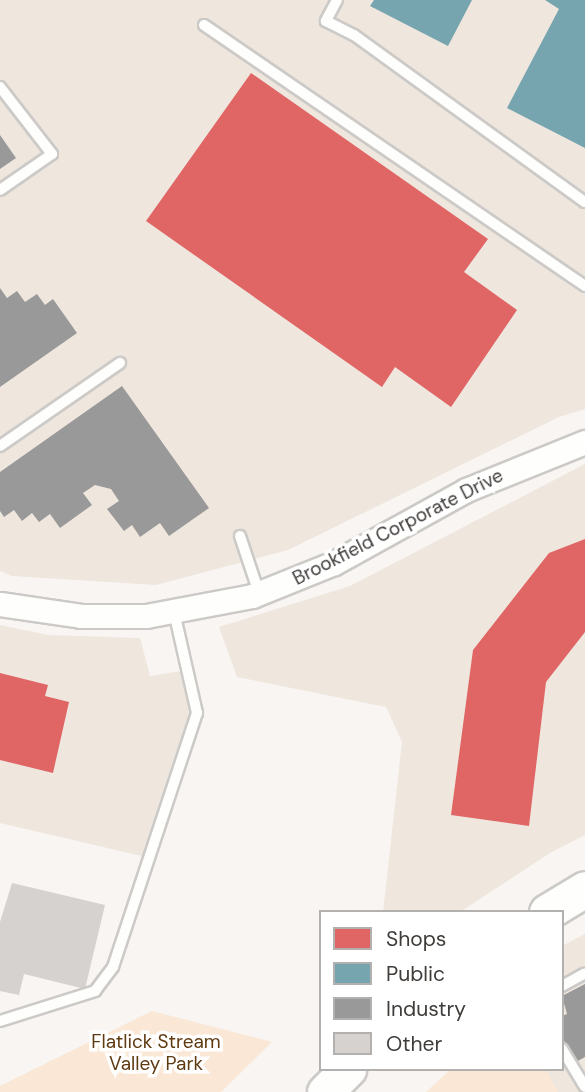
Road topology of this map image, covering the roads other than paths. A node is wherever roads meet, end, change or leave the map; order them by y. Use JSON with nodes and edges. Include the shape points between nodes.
{"nodes":[{"id":1,"x":337,"y":0,"type":"edge"},
{"id":2,"x":204,"y":26,"type":"dead end"},
{"id":3,"x":0,"y":86,"type":"edge"},
{"id":4,"x":0,"y":191,"type":"edge"},
{"id":5,"x":585,"y":202,"type":"edge"},
{"id":6,"x":585,"y":286,"type":"edge"},
{"id":7,"x":120,"y":363,"type":"dead end"},
{"id":8,"x":585,"y":442,"type":"edge"},
{"id":9,"x":0,"y":446,"type":"edge"},
{"id":10,"x":240,"y":536,"type":"dead end"},
{"id":11,"x":259,"y":593,"type":"junction"},
{"id":12,"x":0,"y":604,"type":"edge"},
{"id":13,"x":174,"y":612,"type":"junction"},
{"id":14,"x":585,"y":889,"type":"edge"},
{"id":15,"x":550,"y":910,"type":"edge"},
{"id":16,"x":585,"y":973,"type":"edge"},
{"id":17,"x":564,"y":985,"type":"edge"},
{"id":18,"x":0,"y":1021,"type":"edge"},
{"id":19,"x":564,"y":1052,"type":"edge"},
{"id":20,"x":346,"y":1071,"type":"edge"},
{"id":21,"x":585,"y":1087,"type":"edge"},
{"id":22,"x":325,"y":1092,"type":"edge"}],
"edges":[{"from":1,"to":5,"type":"lane","via":[[326,21],[354,35]]},
{"from":2,"to":6,"type":"lane"},
{"from":3,"to":4,"type":"lane","via":[[52,154]]},
{"from":7,"to":9,"type":"lane"},
{"from":8,"to":11,"type":"street","name":"Brookfield Corporate Drive","via":[[466,490],[334,563]]},
{"from":10,"to":11,"type":"lane"},
{"from":11,"to":13,"type":"street","name":"Brookfield Corporate Drive"},
{"from":12,"to":13,"type":"street","name":"Brookfield Corporate Drive","via":[[82,616]]},
{"from":13,"to":18,"type":"lane","via":[[197,713],[113,967],[95,990]]},
{"from":14,"to":15,"type":"main road"},
{"from":16,"to":17,"type":"lane"},
{"from":19,"to":21,"type":"lane"},
{"from":20,"to":22,"type":"main road"}]}
